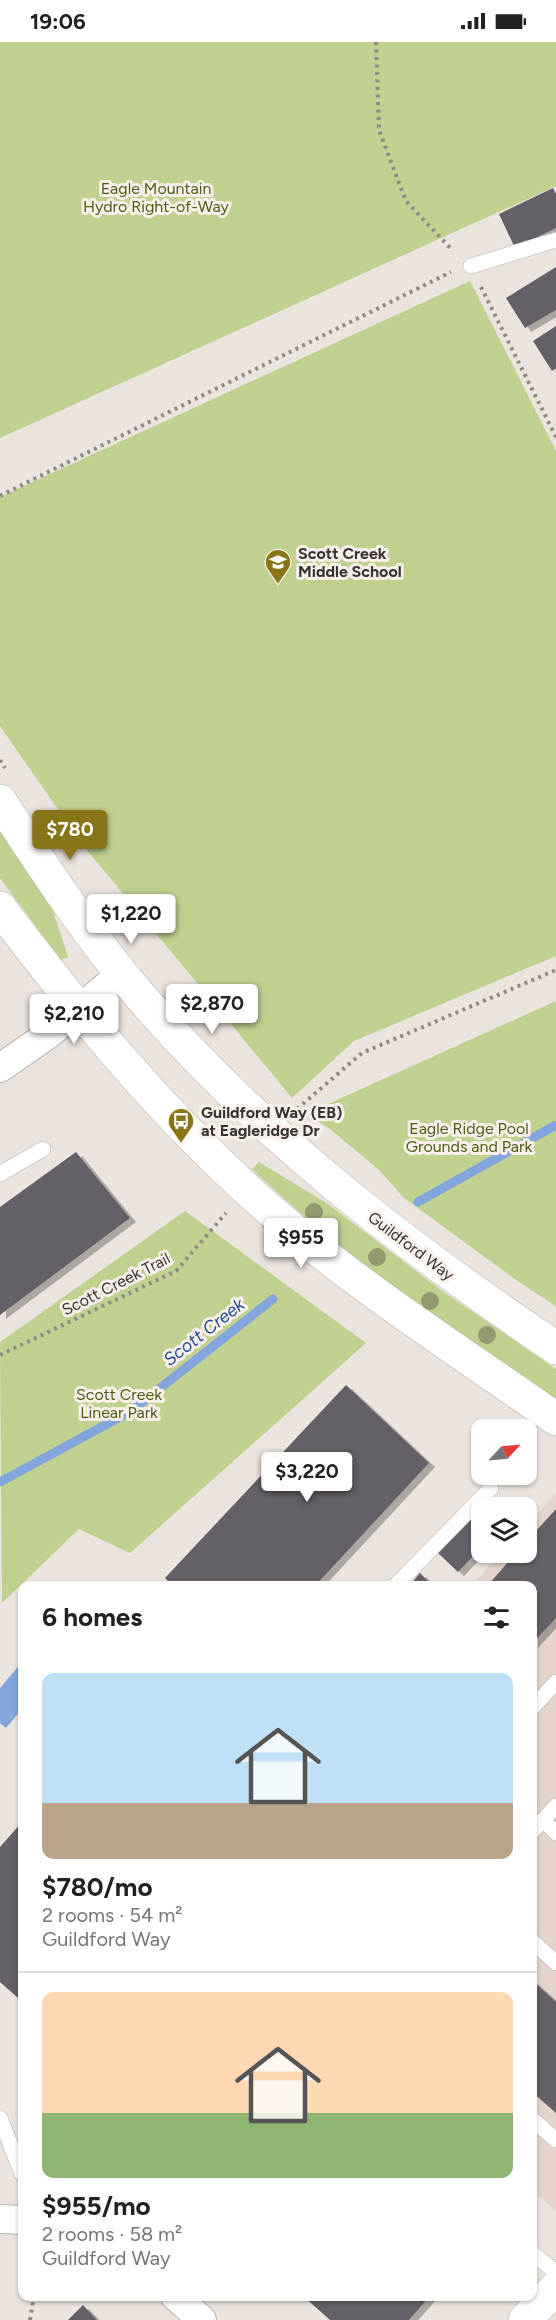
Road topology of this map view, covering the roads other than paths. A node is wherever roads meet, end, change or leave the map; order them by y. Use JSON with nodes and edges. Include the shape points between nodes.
{"nodes":[{"id":1,"x":556,"y":240,"type":"edge"},
{"id":2,"x":471,"y":266,"type":"road end"},
{"id":3,"x":0,"y":801,"type":"edge"},
{"id":4,"x":0,"y":908,"type":"edge"},
{"id":5,"x":121,"y":974,"type":"junction"},
{"id":6,"x":79,"y":1011,"type":"junction"},
{"id":7,"x":0,"y":1068,"type":"edge"},
{"id":8,"x":43,"y":1149,"type":"dead end"},
{"id":9,"x":0,"y":1174,"type":"edge"},
{"id":10,"x":556,"y":1348,"type":"edge"},
{"id":11,"x":556,"y":1419,"type":"edge"},
{"id":12,"x":491,"y":1488,"type":"dead end"},
{"id":13,"x":400,"y":1581,"type":"edge"},
{"id":14,"x":556,"y":1682,"type":"edge"},
{"id":15,"x":537,"y":1703,"type":"edge"},
{"id":16,"x":556,"y":1806,"type":"edge"},
{"id":17,"x":538,"y":1826,"type":"edge"},
{"id":18,"x":556,"y":1833,"type":"edge"},
{"id":19,"x":537,"y":1946,"type":"edge"},
{"id":20,"x":556,"y":1963,"type":"edge"},
{"id":21,"x":0,"y":2118,"type":"edge"},
{"id":22,"x":537,"y":2123,"type":"edge"},
{"id":23,"x":556,"y":2140,"type":"edge"},
{"id":24,"x":18,"y":2164,"type":"edge"},
{"id":25,"x":18,"y":2218,"type":"edge"},
{"id":26,"x":0,"y":2219,"type":"edge"},
{"id":27,"x":537,"y":2267,"type":"edge"},
{"id":28,"x":548,"y":2298,"type":"edge"},
{"id":29,"x":181,"y":2301,"type":"edge"},
{"id":30,"x":202,"y":2320,"type":"edge"}],
"edges":[{"from":1,"to":2,"type":"lane"},
{"from":3,"to":5,"type":"main road","name":"Guildford Way"},
{"from":4,"to":6,"type":"main road"},
{"from":5,"to":6,"type":"street"},
{"from":5,"to":10,"type":"main road","name":"Guildford Way","via":[[229,1089],[359,1207]]},
{"from":6,"to":7,"type":"street"},
{"from":6,"to":11,"type":"main road","via":[[187,1131],[260,1202],[331,1261]]},
{"from":8,"to":9,"type":"lane"},
{"from":12,"to":13,"type":"lane"},
{"from":14,"to":15,"type":"lane"},
{"from":16,"to":17,"type":"lane"},
{"from":17,"to":18,"type":"lane"},
{"from":19,"to":20,"type":"lane"},
{"from":21,"to":24,"type":"lane"},
{"from":22,"to":23,"type":"lane"},
{"from":25,"to":26,"type":"street"},
{"from":27,"to":28,"type":"lane"},
{"from":29,"to":30,"type":"street"}]}
